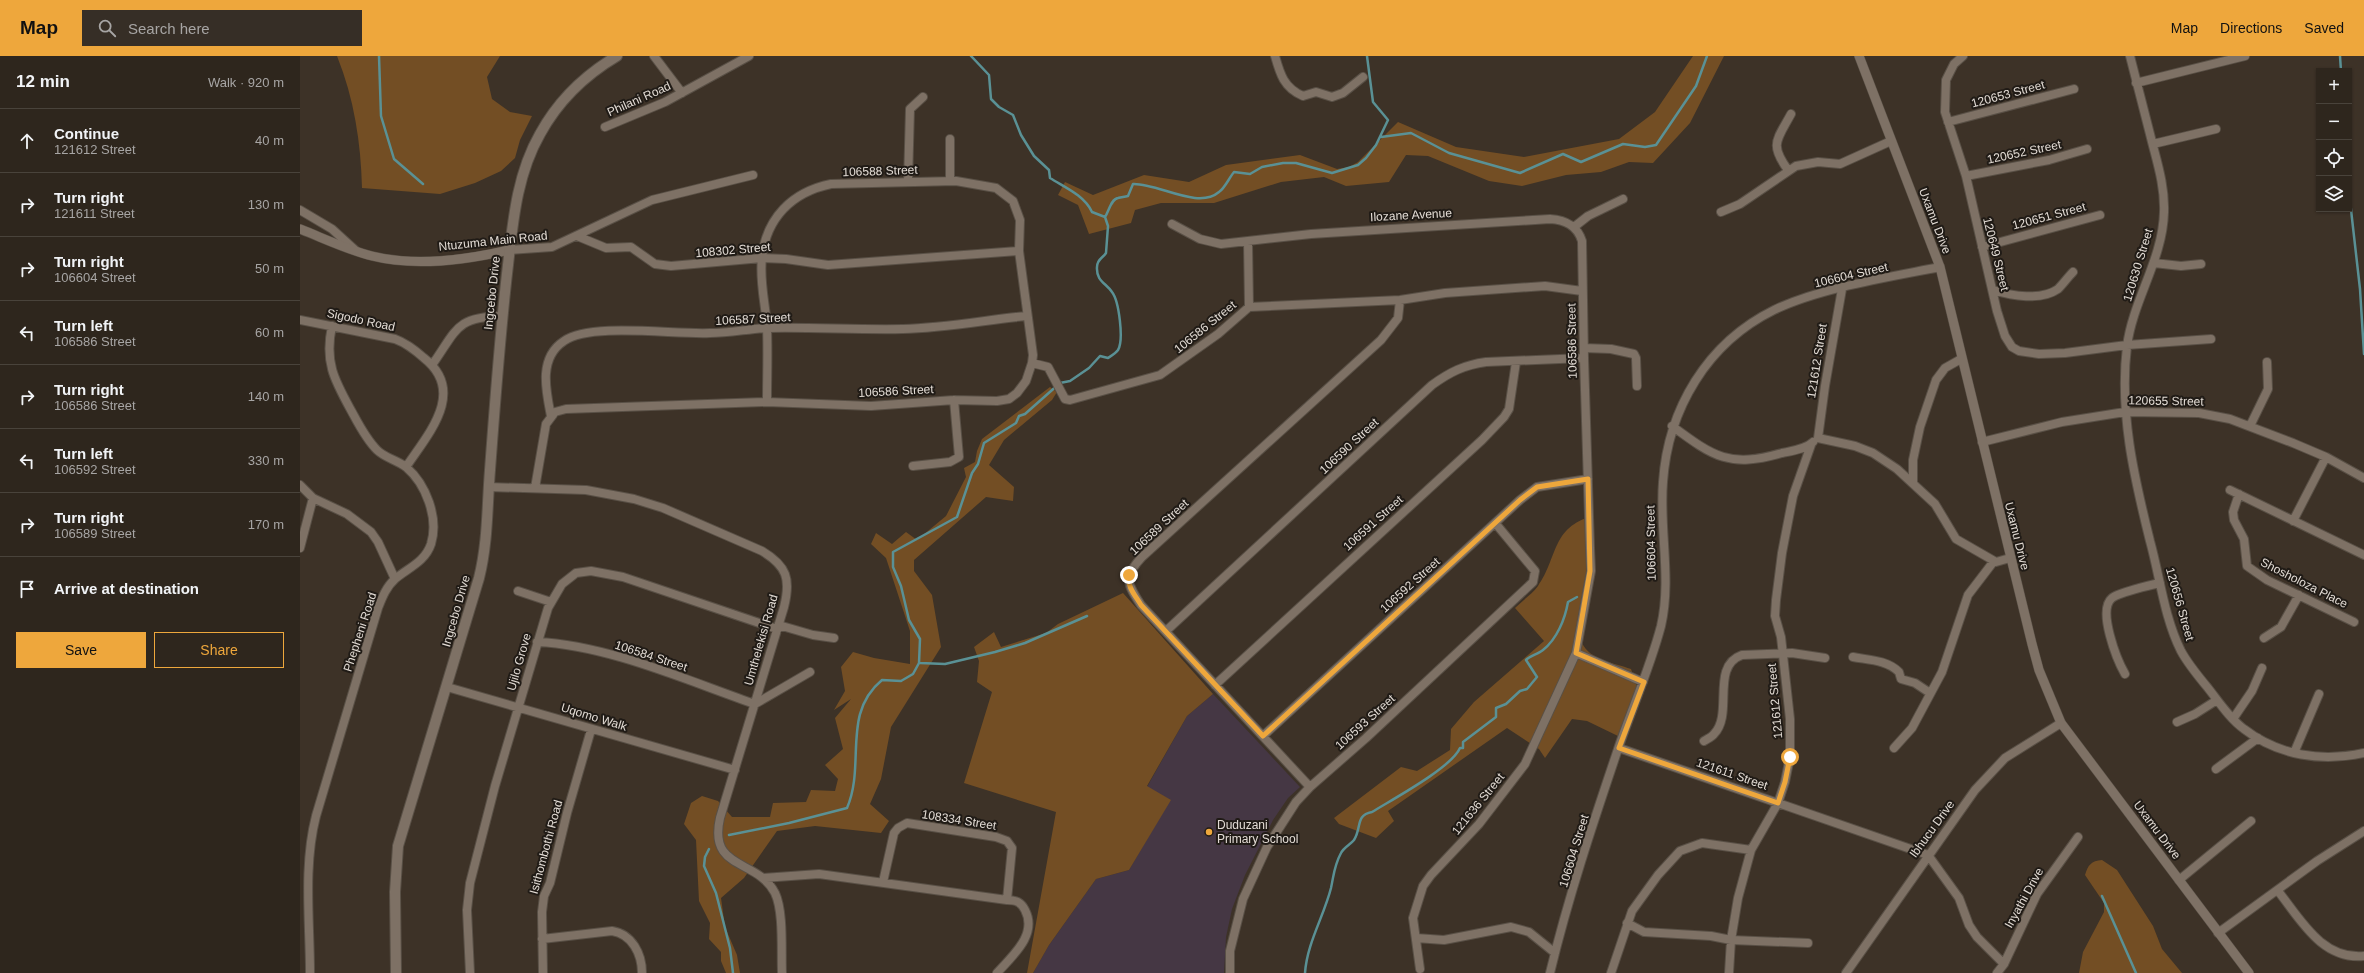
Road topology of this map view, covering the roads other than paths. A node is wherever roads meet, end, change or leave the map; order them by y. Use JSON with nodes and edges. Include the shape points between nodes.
{"nodes":[{"id":1,"x":617,"y":56,"type":"edge"},
{"id":2,"x":654,"y":56,"type":"edge"},
{"id":3,"x":749,"y":56,"type":"edge"},
{"id":4,"x":1275,"y":56,"type":"edge"},
{"id":5,"x":1859,"y":56,"type":"edge"},
{"id":6,"x":1963,"y":56,"type":"edge"},
{"id":7,"x":2130,"y":56,"type":"edge"},
{"id":8,"x":2245,"y":56,"type":"edge"},
{"id":9,"x":1363,"y":77,"type":"dead end"},
{"id":10,"x":2136,"y":83,"type":"junction"},
{"id":11,"x":2074,"y":89,"type":"dead end"},
{"id":12,"x":682,"y":93,"type":"junction"},
{"id":13,"x":923,"y":97,"type":"dead end"},
{"id":14,"x":1791,"y":114,"type":"dead end"},
{"id":15,"x":1948,"y":122,"type":"junction"},
{"id":16,"x":605,"y":127,"type":"dead end"},
{"id":17,"x":2216,"y":129,"type":"dead end"},
{"id":18,"x":950,"y":139,"type":"dead end"},
{"id":19,"x":1891,"y":141,"type":"junction"},
{"id":20,"x":2153,"y":144,"type":"junction"},
{"id":21,"x":2087,"y":149,"type":"dead end"},
{"id":22,"x":1788,"y":170,"type":"junction"},
{"id":23,"x":753,"y":175,"type":"dead end"},
{"id":24,"x":1966,"y":176,"type":"junction"},
{"id":25,"x":950,"y":181,"type":"junction"},
{"id":26,"x":908,"y":182,"type":"junction"},
{"id":27,"x":1623,"y":199,"type":"dead end"},
{"id":28,"x":300,"y":210,"type":"edge"},
{"id":29,"x":1721,"y":212,"type":"dead end"},
{"id":30,"x":2100,"y":215,"type":"dead end"},
{"id":31,"x":1172,"y":224,"type":"dead end"},
{"id":32,"x":1574,"y":227,"type":"junction"},
{"id":33,"x":300,"y":228,"type":"edge"},
{"id":34,"x":577,"y":236,"type":"junction"},
{"id":35,"x":1248,"y":242,"type":"junction"},
{"id":36,"x":1982,"y":247,"type":"junction"},
{"id":37,"x":356,"y":250,"type":"junction"},
{"id":38,"x":509,"y":250,"type":"junction"},
{"id":39,"x":1019,"y":251,"type":"junction"},
{"id":40,"x":762,"y":258,"type":"junction"},
{"id":41,"x":2154,"y":263,"type":"junction"},
{"id":42,"x":2201,"y":264,"type":"dead end"},
{"id":43,"x":1940,"y":267,"type":"junction"},
{"id":44,"x":2073,"y":272,"type":"dead end"},
{"id":45,"x":1842,"y":289,"type":"junction"},
{"id":46,"x":1993,"y":290,"type":"junction"},
{"id":47,"x":1582,"y":291,"type":"junction"},
{"id":48,"x":1400,"y":300,"type":"junction"},
{"id":49,"x":1249,"y":307,"type":"junction"},
{"id":50,"x":502,"y":316,"type":"junction"},
{"id":51,"x":1026,"y":316,"type":"junction"},
{"id":52,"x":300,"y":320,"type":"edge"},
{"id":53,"x":332,"y":326,"type":"junction"},
{"id":54,"x":767,"y":328,"type":"junction"},
{"id":55,"x":2211,"y":339,"type":"dead end"},
{"id":56,"x":2127,"y":345,"type":"junction"},
{"id":57,"x":1584,"y":348,"type":"junction"},
{"id":58,"x":1584,"y":358,"type":"junction"},
{"id":59,"x":1961,"y":359,"type":"junction"},
{"id":60,"x":1516,"y":362,"type":"junction"},
{"id":61,"x":2267,"y":362,"type":"dead end"},
{"id":62,"x":1032,"y":363,"type":"junction"},
{"id":63,"x":432,"y":365,"type":"junction"},
{"id":64,"x":1637,"y":386,"type":"dead end"},
{"id":65,"x":954,"y":400,"type":"junction"},
{"id":66,"x":767,"y":402,"type":"junction"},
{"id":67,"x":2124,"y":412,"type":"junction"},
{"id":68,"x":551,"y":416,"type":"junction"},
{"id":69,"x":1672,"y":426,"type":"junction"},
{"id":70,"x":2250,"y":426,"type":"junction"},
{"id":71,"x":1818,"y":438,"type":"junction"},
{"id":72,"x":1982,"y":442,"type":"junction"},
{"id":73,"x":1811,"y":445,"type":"junction"},
{"id":74,"x":2326,"y":457,"type":"junction"},
{"id":75,"x":913,"y":466,"type":"dead end"},
{"id":76,"x":406,"y":468,"type":"junction"},
{"id":77,"x":2364,"y":478,"type":"edge"},
{"id":78,"x":1588,"y":479,"type":"junction"},
{"id":79,"x":1913,"y":482,"type":"junction"},
{"id":80,"x":300,"y":485,"type":"edge"},
{"id":81,"x":488,"y":487,"type":"junction"},
{"id":82,"x":535,"y":488,"type":"junction"},
{"id":83,"x":2230,"y":490,"type":"dead end"},
{"id":84,"x":2239,"y":494,"type":"junction"},
{"id":85,"x":313,"y":498,"type":"junction"},
{"id":86,"x":2294,"y":521,"type":"junction"},
{"id":87,"x":1496,"y":524,"type":"junction"},
{"id":88,"x":300,"y":548,"type":"edge"},
{"id":89,"x":2364,"y":555,"type":"edge"},
{"id":90,"x":2010,"y":558,"type":"junction"},
{"id":91,"x":1994,"y":561,"type":"junction"},
{"id":92,"x":395,"y":579,"type":"junction"},
{"id":93,"x":2160,"y":583,"type":"junction"},
{"id":94,"x":518,"y":591,"type":"dead end"},
{"id":95,"x":2300,"y":595,"type":"junction"},
{"id":96,"x":551,"y":602,"type":"junction"},
{"id":97,"x":2354,"y":622,"type":"dead end"},
{"id":98,"x":777,"y":629,"type":"junction"},
{"id":99,"x":1166,"y":631,"type":"junction"},
{"id":100,"x":834,"y":638,"type":"dead end"},
{"id":101,"x":2264,"y":638,"type":"dead end"},
{"id":102,"x":537,"y":642,"type":"junction"},
{"id":103,"x":1576,"y":653,"type":"junction"},
{"id":104,"x":1783,"y":653,"type":"junction"},
{"id":105,"x":1853,"y":657,"type":"dead end"},
{"id":106,"x":1825,"y":658,"type":"dead end"},
{"id":107,"x":2262,"y":668,"type":"dead end"},
{"id":108,"x":810,"y":672,"type":"dead end"},
{"id":109,"x":2125,"y":674,"type":"dead end"},
{"id":110,"x":1644,"y":682,"type":"junction"},
{"id":111,"x":1215,"y":685,"type":"junction"},
{"id":112,"x":447,"y":687,"type":"junction"},
{"id":113,"x":1930,"y":693,"type":"junction"},
{"id":114,"x":2319,"y":694,"type":"dead end"},
{"id":115,"x":2217,"y":700,"type":"junction"},
{"id":116,"x":755,"y":704,"type":"junction"},
{"id":117,"x":518,"y":707,"type":"junction"},
{"id":118,"x":2233,"y":719,"type":"junction"},
{"id":119,"x":2177,"y":722,"type":"dead end"},
{"id":120,"x":2061,"y":723,"type":"junction"},
{"id":121,"x":591,"y":730,"type":"junction"},
{"id":122,"x":1263,"y":736,"type":"junction"},
{"id":123,"x":2258,"y":738,"type":"junction"},
{"id":124,"x":1704,"y":741,"type":"dead end"},
{"id":125,"x":1619,"y":748,"type":"junction"},
{"id":126,"x":1894,"y":748,"type":"dead end"},
{"id":127,"x":2364,"y":753,"type":"edge"},
{"id":128,"x":2294,"y":754,"type":"junction"},
{"id":129,"x":2216,"y":769,"type":"dead end"},
{"id":130,"x":735,"y":770,"type":"junction"},
{"id":131,"x":1310,"y":787,"type":"junction"},
{"id":132,"x":1778,"y":803,"type":"junction"},
{"id":133,"x":2251,"y":821,"type":"dead end"},
{"id":134,"x":2364,"y":830,"type":"edge"},
{"id":135,"x":2078,"y":837,"type":"dead end"},
{"id":136,"x":1751,"y":850,"type":"junction"},
{"id":137,"x":1928,"y":855,"type":"junction"},
{"id":138,"x":763,"y":878,"type":"junction"},
{"id":139,"x":2179,"y":880,"type":"junction"},
{"id":140,"x":883,"y":882,"type":"junction"},
{"id":141,"x":2278,"y":891,"type":"junction"},
{"id":142,"x":1007,"y":900,"type":"junction"},
{"id":143,"x":1626,"y":923,"type":"junction"},
{"id":144,"x":2218,"y":933,"type":"junction"},
{"id":145,"x":1416,"y":938,"type":"junction"},
{"id":146,"x":542,"y":939,"type":"junction"},
{"id":147,"x":1731,"y":940,"type":"junction"},
{"id":148,"x":1808,"y":943,"type":"dead end"},
{"id":149,"x":1555,"y":953,"type":"junction"},
{"id":150,"x":2364,"y":956,"type":"edge"},
{"id":151,"x":2004,"y":964,"type":"junction"},
{"id":152,"x":1420,"y":969,"type":"dead end"},
{"id":153,"x":310,"y":973,"type":"edge"},
{"id":154,"x":396,"y":973,"type":"edge"},
{"id":155,"x":470,"y":973,"type":"edge"},
{"id":156,"x":543,"y":973,"type":"edge"},
{"id":157,"x":642,"y":973,"type":"edge"},
{"id":158,"x":782,"y":973,"type":"edge"},
{"id":159,"x":998,"y":973,"type":"edge"},
{"id":160,"x":1230,"y":973,"type":"edge"},
{"id":161,"x":1550,"y":973,"type":"edge"},
{"id":162,"x":1611,"y":973,"type":"edge"},
{"id":163,"x":1729,"y":973,"type":"edge"},
{"id":164,"x":1846,"y":973,"type":"edge"},
{"id":165,"x":1997,"y":973,"type":"edge"},
{"id":166,"x":2249,"y":973,"type":"edge"}],
"edges":[{"from":1,"to":38,"type":"main road","name":"Ingcebo Drive","via":[[575,87],[539,135],[522,176]]},
{"from":2,"to":12,"type":"street","name":"Philani Road"},
{"from":3,"to":12,"type":"street","name":"Philani Road"},
{"from":4,"to":9,"type":"street","via":[[1285,83],[1303,96],[1316,92],[1332,97],[1342,93]]},
{"from":5,"to":19,"type":"street","name":"Uxamu Drive"},
{"from":6,"to":15,"type":"street","name":"120649 Street","via":[[1954,64],[1946,80],[1944,104]]},
{"from":7,"to":10,"type":"street","name":"120630 Street"},
{"from":8,"to":10,"type":"street"},
{"from":10,"to":20,"type":"street","name":"120630 Street"},
{"from":11,"to":15,"type":"street","name":"120653 Street"},
{"from":12,"to":16,"type":"street","name":"Philani Road"},
{"from":13,"to":26,"type":"street","via":[[910,109]]},
{"from":14,"to":22,"type":"street","via":[[1776,146],[1779,157]]},
{"from":15,"to":24,"type":"street","name":"120649 Street"},
{"from":17,"to":20,"type":"street"},
{"from":18,"to":25,"type":"street"},
{"from":19,"to":22,"type":"street","via":[[1840,164],[1806,163]]},
{"from":19,"to":43,"type":"street","name":"Uxamu Drive"},
{"from":20,"to":41,"type":"street","name":"120630 Street","via":[[2164,200],[2163,225]]},
{"from":21,"to":24,"type":"street","name":"120652 Street","via":[[2049,160]]},
{"from":22,"to":29,"type":"street","via":[[1740,204]]},
{"from":23,"to":34,"type":"street","name":"Ntuzuma Main Road","via":[[652,200]]},
{"from":24,"to":36,"type":"street","name":"120649 Street"},
{"from":25,"to":26,"type":"street","name":"106588 Street"},
{"from":25,"to":39,"type":"street","name":"106588 Street","via":[[996,188],[1013,201],[1020,220]]},
{"from":26,"to":40,"type":"street","name":"106588 Street","via":[[831,184],[805,192],[778,212],[771,223]]},
{"from":27,"to":32,"type":"street","via":[[1580,221]]},
{"from":28,"to":37,"type":"street","via":[[332,229]]},
{"from":30,"to":36,"type":"street","name":"120651 Street"},
{"from":31,"to":35,"type":"street","name":"Ilozane Avenue","via":[[1221,244]]},
{"from":32,"to":35,"type":"street","name":"Ilozane Avenue","via":[[1562,221],[1543,220],[1318,233]]},
{"from":32,"to":47,"type":"street","via":[[1582,241]]},
{"from":33,"to":37,"type":"street","name":"Ntuzuma Main Road"},
{"from":34,"to":38,"type":"street","name":"Ntuzuma Main Road","via":[[552,247]]},
{"from":34,"to":40,"type":"street","name":"108302 Street","via":[[606,248],[631,247],[659,265],[694,266]]},
{"from":35,"to":49,"type":"street"},
{"from":36,"to":46,"type":"street","name":"120649 Street"},
{"from":37,"to":38,"type":"street","name":"Ntuzuma Main Road","via":[[386,259],[405,261],[473,257]]},
{"from":38,"to":50,"type":"main road","name":"Ingcebo Drive"},
{"from":39,"to":40,"type":"street","name":"108302 Street","via":[[828,265]]},
{"from":39,"to":51,"type":"street","name":"106588 Street"},
{"from":40,"to":54,"type":"street","name":"106588 Street"},
{"from":41,"to":42,"type":"street","via":[[2181,266]]},
{"from":41,"to":56,"type":"street","name":"120630 Street","via":[[2131,324]]},
{"from":43,"to":45,"type":"street","name":"106604 Street"},
{"from":43,"to":59,"type":"street","name":"Uxamu Drive"},
{"from":44,"to":46,"type":"street","via":[[2058,288],[2048,294],[2008,295]]},
{"from":45,"to":69,"type":"street","name":"106604 Street","via":[[1790,303],[1774,310],[1738,334],[1701,370],[1688,390]]},
{"from":45,"to":71,"type":"street","name":"121612 Street"},
{"from":46,"to":56,"type":"street","name":"120649 Street","via":[[2005,336],[2012,347],[2019,351],[2039,354],[2065,353]]},
{"from":47,"to":48,"type":"street","name":"106586 Street","via":[[1545,286],[1445,293]]},
{"from":47,"to":57,"type":"street","name":"106586 Street"},
{"from":48,"to":49,"type":"street","name":"106586 Street"},
{"from":48,"to":99,"type":"street","name":"106589 Street","via":[[1398,318],[1381,340],[1132,568],[1128,581],[1132,590],[1141,605]]},
{"from":49,"to":62,"type":"street","name":"106586 Street","via":[[1218,334],[1160,375],[1070,400],[1065,399],[1048,367]]},
{"from":50,"to":63,"type":"street","via":[[473,318],[460,325]]},
{"from":50,"to":81,"type":"main road","name":"Ingcebo Drive"},
{"from":51,"to":54,"type":"street","name":"106587 Street","via":[[905,329]]},
{"from":51,"to":62,"type":"street","name":"106588 Street"},
{"from":52,"to":53,"type":"street","name":"Sigodo Road"},
{"from":53,"to":63,"type":"street","name":"Sigodo Road","via":[[400,341]]},
{"from":53,"to":76,"type":"street","name":"Phepheni Road","via":[[329,353],[331,370],[338,389],[378,451]]},
{"from":54,"to":66,"type":"street","name":"106588 Street"},
{"from":54,"to":68,"type":"street","name":"106587 Street","via":[[710,333],[602,331],[570,337],[555,350],[547,365],[545,390]]},
{"from":55,"to":56,"type":"street","name":"120649 Street"},
{"from":56,"to":67,"type":"street","name":"120630 Street"},
{"from":57,"to":58,"type":"street","name":"106586 Street"},
{"from":57,"to":64,"type":"street","via":[[1610,349],[1634,354]]},
{"from":58,"to":60,"type":"street","name":"106590 Street"},
{"from":58,"to":78,"type":"street","name":"106586 Street"},
{"from":59,"to":72,"type":"street","name":"Uxamu Drive"},
{"from":59,"to":79,"type":"street","via":[[1945,368],[1936,380],[1920,427],[1913,460]]},
{"from":60,"to":99,"type":"street","name":"106590 Street","via":[[1470,364],[1451,371],[1432,385]]},
{"from":60,"to":111,"type":"street","name":"106591 Street","via":[[1511,402],[1504,417]]},
{"from":61,"to":70,"type":"street","via":[[2268,389]]},
{"from":62,"to":65,"type":"street","name":"106586 Street","via":[[1026,381],[1009,399]]},
{"from":63,"to":76,"type":"street","name":"Sigodo Road","via":[[444,393],[442,407],[435,423]]},
{"from":65,"to":66,"type":"street","name":"106586 Street","via":[[871,406]]},
{"from":65,"to":75,"type":"street","via":[[959,457],[950,462]]},
{"from":66,"to":68,"type":"street","name":"106586 Street","via":[[566,409]]},
{"from":67,"to":70,"type":"street","name":"120655 Street","via":[[2200,413]]},
{"from":67,"to":72,"type":"street","name":"120655 Street","via":[[2062,422]]},
{"from":67,"to":93,"type":"street","name":"120656 Street","via":[[2139,496]]},
{"from":68,"to":82,"type":"street","via":[[546,424]]},
{"from":69,"to":73,"type":"street","via":[[1706,450],[1734,460],[1754,460]]},
{"from":69,"to":110,"type":"street","name":"106604 Street","via":[[1662,485],[1663,612]]},
{"from":70,"to":74,"type":"street","name":"120655 Street"},
{"from":71,"to":73,"type":"street"},
{"from":71,"to":79,"type":"street","via":[[1855,446],[1873,453]]},
{"from":72,"to":90,"type":"street","name":"Uxamu Drive"},
{"from":73,"to":104,"type":"street","name":"121612 Street","via":[[1794,496],[1780,566],[1775,616]]},
{"from":74,"to":77,"type":"street","name":"120655 Street"},
{"from":74,"to":86,"type":"street"},
{"from":76,"to":92,"type":"street","name":"Phepheni Road","via":[[428,500],[435,524],[429,550],[413,567]]},
{"from":78,"to":87,"type":"street","name":"106592 Street","via":[[1537,487]]},
{"from":78,"to":103,"type":"street","name":"106586 Street","via":[[1590,571]]},
{"from":79,"to":91,"type":"street","via":[[1935,504],[1956,539]]},
{"from":80,"to":85,"type":"street"},
{"from":81,"to":82,"type":"street","name":"Umthelekisi Road"},
{"from":81,"to":112,"type":"main road","name":"Ingcebo Drive","via":[[488,532],[481,569]]},
{"from":82,"to":98,"type":"street","name":"Umthelekisi Road","via":[[586,490],[653,505],[762,551],[778,562],[786,576],[788,594]]},
{"from":83,"to":84,"type":"street"},
{"from":84,"to":86,"type":"street"},
{"from":84,"to":95,"type":"street","name":"Shosholoza Place","via":[[2233,512],[2234,520],[2244,539],[2247,566],[2267,580]]},
{"from":85,"to":88,"type":"street"},
{"from":85,"to":92,"type":"street","via":[[347,514],[371,532]]},
{"from":86,"to":89,"type":"street"},
{"from":87,"to":122,"type":"street","name":"106592 Street"},
{"from":87,"to":131,"type":"street","name":"106593 Street","via":[[1535,571],[1533,582]]},
{"from":90,"to":91,"type":"street"},
{"from":90,"to":120,"type":"street","name":"Uxamu Drive","via":[[2040,670]]},
{"from":91,"to":113,"type":"street","via":[[1968,595],[1956,626],[1951,652]]},
{"from":92,"to":153,"type":"street","name":"Phepheni Road","via":[[378,608],[312,834]]},
{"from":93,"to":109,"type":"street","via":[[2114,596],[2107,603],[2108,626],[2119,664]]},
{"from":93,"to":115,"type":"street","name":"120656 Street","via":[[2180,650]]},
{"from":94,"to":96,"type":"street"},
{"from":95,"to":97,"type":"street","name":"Shosholoza Place"},
{"from":95,"to":101,"type":"street","via":[[2281,627]]},
{"from":96,"to":98,"type":"street","name":"Ujilo Grove","via":[[567,578],[582,571],[596,571],[624,577]]},
{"from":96,"to":102,"type":"street","name":"Ujilo Grove"},
{"from":98,"to":100,"type":"street","name":"Ujilo Grove","via":[[782,626]]},
{"from":98,"to":116,"type":"street","name":"Umthelekisi Road"},
{"from":99,"to":111,"type":"street","name":"106589 Street"},
{"from":102,"to":116,"type":"street","name":"106584 Street","via":[[575,646],[633,662]]},
{"from":102,"to":117,"type":"street","name":"Ujilo Grove"},
{"from":103,"to":110,"type":"street"},
{"from":103,"to":145,"type":"street","name":"121636 Street","via":[[1525,764],[1479,824],[1423,886],[1413,918]]},
{"from":104,"to":106,"type":"street","via":[[1804,653]]},
{"from":104,"to":124,"type":"street","via":[[1742,655],[1735,658],[1726,674],[1723,710],[1719,724],[1715,733]]},
{"from":104,"to":132,"type":"street","name":"121612 Street","via":[[1791,737],[1785,782]]},
{"from":105,"to":113,"type":"street","via":[[1892,667],[1899,672],[1902,679],[1915,683]]},
{"from":107,"to":118,"type":"street","via":[[2252,691]]},
{"from":108,"to":116,"type":"street"},
{"from":110,"to":125,"type":"street","name":"106604 Street"},
{"from":111,"to":122,"type":"street","name":"106589 Street"},
{"from":112,"to":117,"type":"street","name":"Uqomo Walk"},
{"from":112,"to":154,"type":"main road","name":"Ingcebo Drive","via":[[398,846],[395,892]]},
{"from":113,"to":126,"type":"street","via":[[1912,728]]},
{"from":114,"to":128,"type":"street"},
{"from":115,"to":118,"type":"street","name":"120656 Street"},
{"from":115,"to":119,"type":"street"},
{"from":116,"to":130,"type":"street","name":"Umthelekisi Road"},
{"from":117,"to":121,"type":"street","name":"Uqomo Walk"},
{"from":117,"to":155,"type":"street","name":"Ujilo Grove","via":[[470,883]]},
{"from":118,"to":123,"type":"street","name":"120656 Street"},
{"from":120,"to":137,"type":"street","name":"Ibhucu Drive","via":[[2027,743],[1991,772]]},
{"from":120,"to":139,"type":"street","name":"Uxamu Drive"},
{"from":121,"to":130,"type":"street","name":"Uqomo Walk"},
{"from":121,"to":146,"type":"street","name":"Isithombothi Road","via":[[550,883],[544,896]]},
{"from":122,"to":131,"type":"street","name":"106589 Street"},
{"from":123,"to":128,"type":"street","name":"120656 Street"},
{"from":123,"to":129,"type":"street"},
{"from":125,"to":132,"type":"street","name":"121611 Street"},
{"from":125,"to":149,"type":"street","name":"106604 Street"},
{"from":127,"to":128,"type":"street","name":"120656 Street","via":[[2326,758]]},
{"from":130,"to":138,"type":"street","name":"Umthelekisi Road","via":[[718,828],[718,843],[724,853]]},
{"from":131,"to":160,"type":"street","name":"106593 Street","via":[[1280,824],[1243,899],[1230,951]]},
{"from":132,"to":136,"type":"street","name":"121612 Street"},
{"from":132,"to":137,"type":"street","name":"121611 Street"},
{"from":133,"to":139,"type":"street"},
{"from":134,"to":141,"type":"street"},
{"from":135,"to":151,"type":"street","name":"Inyathi Drive","via":[[2037,894]]},
{"from":136,"to":143,"type":"street","via":[[1702,843],[1680,851],[1647,891]]},
{"from":136,"to":147,"type":"street","name":"121612 Street","via":[[1738,898]]},
{"from":137,"to":151,"type":"street","via":[[1959,898],[1969,925],[1977,937]]},
{"from":137,"to":164,"type":"street","name":"Ibhucu Drive"},
{"from":138,"to":140,"type":"street","via":[[819,874]]},
{"from":138,"to":158,"type":"street","name":"Umthelekisi Road","via":[[772,888],[778,902]]},
{"from":139,"to":144,"type":"street","name":"Uxamu Drive"},
{"from":140,"to":142,"type":"street"},
{"from":140,"to":142,"type":"street","name":"108334 Street","via":[[894,833],[907,823],[990,836],[1009,843],[1012,850]]},
{"from":141,"to":144,"type":"street"},
{"from":141,"to":150,"type":"street","via":[[2317,939],[2328,948],[2340,954]]},
{"from":142,"to":159,"type":"street","via":[[1022,904],[1028,922],[1023,944]]},
{"from":143,"to":147,"type":"street","via":[[1644,932],[1711,936]]},
{"from":143,"to":162,"type":"street"},
{"from":144,"to":166,"type":"street","name":"Uxamu Drive"},
{"from":145,"to":149,"type":"street","via":[[1449,939],[1511,927],[1529,932]]},
{"from":145,"to":152,"type":"street","name":"121636 Street"},
{"from":146,"to":156,"type":"street","name":"Isithombothi Road"},
{"from":146,"to":157,"type":"street","via":[[612,931],[623,934],[633,944],[640,958]]},
{"from":147,"to":148,"type":"street"},
{"from":147,"to":163,"type":"street","name":"121612 Street"},
{"from":149,"to":161,"type":"street","name":"106604 Street"},
{"from":151,"to":165,"type":"street","name":"Inyathi Drive"}]}
